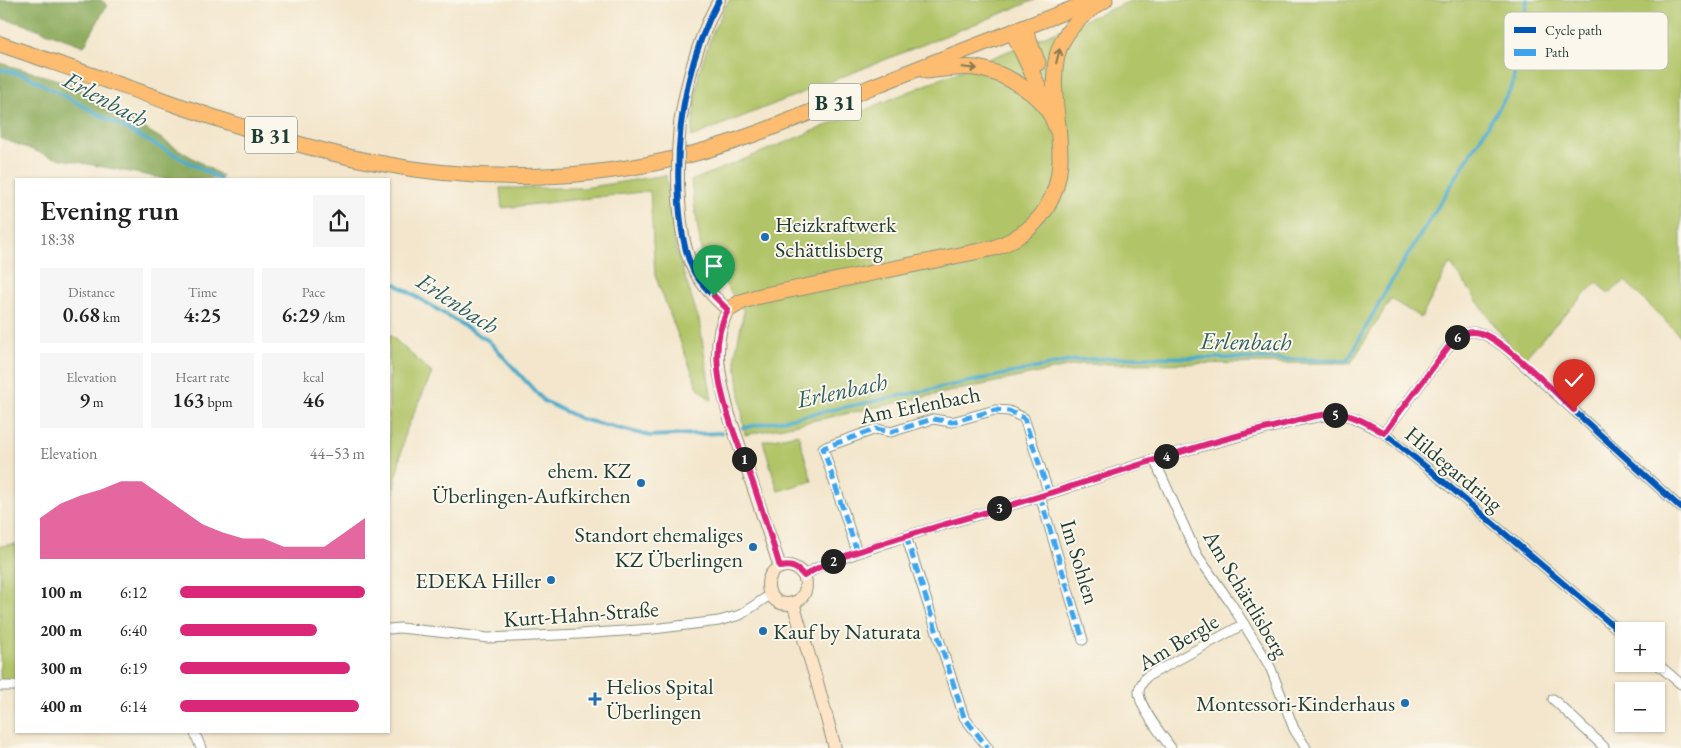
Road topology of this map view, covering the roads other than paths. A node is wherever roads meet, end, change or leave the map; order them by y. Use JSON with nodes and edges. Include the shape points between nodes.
{"nodes":[{"id":1,"x":719,"y":0,"type":"edge"},
{"id":2,"x":1095,"y":0,"type":"edge"},
{"id":3,"x":1105,"y":0,"type":"edge"},
{"id":4,"x":1018,"y":30,"type":"junction"},
{"id":5,"x":0,"y":44,"type":"edge"},
{"id":6,"x":905,"y":74,"type":"junction"},
{"id":7,"x":1054,"y":113,"type":"junction"},
{"id":8,"x":728,"y":310,"type":"junction"},
{"id":9,"x":1384,"y":433,"type":"junction"},
{"id":10,"x":1154,"y":459,"type":"junction"},
{"id":11,"x":1044,"y":495,"type":"junction"},
{"id":12,"x":1681,"y":508,"type":"edge"},
{"id":13,"x":906,"y":536,"type":"junction"},
{"id":14,"x":857,"y":552,"type":"junction"},
{"id":15,"x":780,"y":567,"type":"junction"},
{"id":16,"x":804,"y":576,"type":"junction"},
{"id":17,"x":770,"y":595,"type":"junction"},
{"id":18,"x":793,"y":603,"type":"junction"},
{"id":19,"x":1244,"y":624,"type":"junction"},
{"id":20,"x":1615,"y":627,"type":"edge"},
{"id":21,"x":390,"y":629,"type":"edge"},
{"id":22,"x":1084,"y":640,"type":"dead end"},
{"id":23,"x":1665,"y":671,"type":"edge"},
{"id":24,"x":1681,"y":684,"type":"edge"},
{"id":25,"x":0,"y":686,"type":"edge"},
{"id":26,"x":15,"y":686,"type":"edge"},
{"id":27,"x":1553,"y":699,"type":"dead end"},
{"id":28,"x":195,"y":733,"type":"edge"},
{"id":29,"x":201,"y":748,"type":"edge"},
{"id":30,"x":835,"y":748,"type":"edge"},
{"id":31,"x":988,"y":748,"type":"edge"},
{"id":32,"x":1171,"y":748,"type":"edge"},
{"id":33,"x":1306,"y":748,"type":"edge"},
{"id":34,"x":1604,"y":748,"type":"edge"}],
"edges":[{"from":1,"to":8,"type":"street","bridge":true,"via":[[708,20],[688,76],[680,123],[678,186],[681,226],[689,261],[702,283]]},
{"from":2,"to":4,"type":"main road","number":"B 31"},
{"from":7,"to":3,"type":"main road","one_way":true,"via":[[1055,70],[1062,43],[1078,20]]},
{"from":4,"to":6,"type":"main road","number":"B 31"},
{"from":4,"to":7,"type":"main road"},
{"from":5,"to":6,"type":"main road","number":"B 31","via":[[211,116],[329,152],[410,168],[489,176],[595,173],[665,161],[733,142]]},
{"from":6,"to":7,"type":"main road","one_way":true,"via":[[976,68],[1006,78],[1027,90]]},
{"from":7,"to":8,"type":"main road","via":[[1060,139],[1061,168],[1050,203],[1025,232],[1005,244],[956,257],[756,297]]},
{"from":8,"to":15,"type":"street","via":[[718,338],[722,389]]},
{"from":9,"to":10,"type":"street","name":"Hildegardring","via":[[1355,418],[1339,414],[1316,416]]},
{"from":9,"to":12,"type":"street","via":[[1452,342],[1462,334],[1478,332],[1510,352]]},
{"from":9,"to":20,"type":"street","name":"Hildegardring"},
{"from":10,"to":11,"type":"street","name":"Hildegardring"},
{"from":10,"to":19,"type":"street","name":"Am Schättlisberg","via":[[1197,555]]},
{"from":11,"to":13,"type":"street","name":"Hildegardring"},
{"from":11,"to":14,"type":"street","name":"Am Erlenbach","via":[[1024,418],[1009,411],[995,410],[952,422],[933,419],[891,432],[876,429],[823,448]]},
{"from":11,"to":22,"type":"street","name":"Im Sohlen"},
{"from":13,"to":14,"type":"street","name":"Hildegardring"},
{"from":13,"to":31,"type":"street","via":[[964,717]]},
{"from":14,"to":16,"type":"street","name":"Hildegardring"},
{"from":15,"to":16,"type":"street","via":[[795,567]]},
{"from":15,"to":17,"type":"street","via":[[769,577]]},
{"from":16,"to":18,"type":"street","via":[[806,590]]},
{"from":17,"to":18,"type":"street","via":[[778,602]]},
{"from":17,"to":21,"type":"street","name":"Kurt-Hahn-Straße","via":[[740,615],[719,621],[653,629],[488,638]]},
{"from":18,"to":30,"type":"street"},
{"from":19,"to":32,"type":"street","name":"Am Bergle","via":[[1146,677],[1141,685],[1139,690],[1143,704]]},
{"from":19,"to":33,"type":"street","name":"Am Schättlisberg","via":[[1271,669],[1294,729]]},
{"from":23,"to":24,"type":"street"},
{"from":25,"to":26,"type":"street"},
{"from":27,"to":34,"type":"street"},
{"from":28,"to":29,"type":"street"}]}
